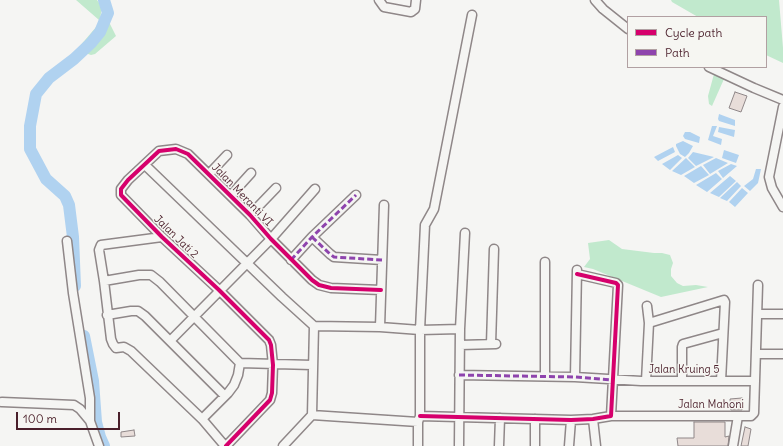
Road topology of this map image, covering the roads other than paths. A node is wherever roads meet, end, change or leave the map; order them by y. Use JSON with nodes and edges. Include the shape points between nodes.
{"nodes":[{"id":1,"x":378,"y":0,"type":"edge"},
{"id":2,"x":416,"y":0,"type":"edge"},
{"id":3,"x":595,"y":0,"type":"edge"},
{"id":4,"x":472,"y":15,"type":"dead end"},
{"id":5,"x":627,"y":28,"type":"edge"},
{"id":6,"x":711,"y":68,"type":"edge"},
{"id":7,"x":783,"y":100,"type":"edge"},
{"id":8,"x":783,"y":107,"type":"edge"},
{"id":9,"x":227,"y":155,"type":"dead end"},
{"id":10,"x":145,"y":165,"type":"junction"},
{"id":11,"x":251,"y":173,"type":"dead end"},
{"id":12,"x":209,"y":174,"type":"junction"},
{"id":13,"x":276,"y":188,"type":"dead end"},
{"id":14,"x":315,"y":189,"type":"dead end"},
{"id":15,"x":121,"y":195,"type":"joint"},
{"id":16,"x":231,"y":195,"type":"junction"},
{"id":17,"x":356,"y":195,"type":"dead end"},
{"id":18,"x":384,"y":205,"type":"dead end"},
{"id":19,"x":783,"y":207,"type":"edge"},
{"id":20,"x":250,"y":215,"type":"junction"},
{"id":21,"x":465,"y":233,"type":"dead end"},
{"id":22,"x":162,"y":237,"type":"junction"},
{"id":23,"x":312,"y":237,"type":"junction"},
{"id":24,"x":271,"y":238,"type":"junction"},
{"id":25,"x":68,"y":240,"type":"dead end"},
{"id":26,"x":494,"y":248,"type":"dead end"},
{"id":27,"x":291,"y":260,"type":"junction"},
{"id":28,"x":382,"y":260,"type":"junction"},
{"id":29,"x":545,"y":262,"type":"dead end"},
{"id":30,"x":246,"y":263,"type":"junction"},
{"id":31,"x":104,"y":281,"type":"junction"},
{"id":32,"x":758,"y":285,"type":"dead end"},
{"id":33,"x":219,"y":290,"type":"junction"},
{"id":34,"x":381,"y":290,"type":"junction"},
{"id":35,"x":647,"y":306,"type":"dead end"},
{"id":36,"x":758,"y":314,"type":"junction"},
{"id":37,"x":783,"y":314,"type":"edge"},
{"id":38,"x":107,"y":315,"type":"junction"},
{"id":39,"x":194,"y":316,"type":"junction"},
{"id":40,"x":649,"y":323,"type":"junction"},
{"id":41,"x":314,"y":326,"type":"junction"},
{"id":42,"x":380,"y":327,"type":"junction"},
{"id":43,"x":460,"y":329,"type":"junction"},
{"id":44,"x":420,"y":330,"type":"junction"},
{"id":45,"x":723,"y":332,"type":"junction"},
{"id":46,"x":170,"y":341,"type":"junction"},
{"id":47,"x":460,"y":345,"type":"junction"},
{"id":48,"x":756,"y":354,"type":"junction"},
{"id":49,"x":783,"y":354,"type":"edge"},
{"id":50,"x":240,"y":363,"type":"junction"},
{"id":51,"x":272,"y":365,"type":"junction"},
{"id":52,"x":312,"y":365,"type":"junction"},
{"id":53,"x":459,"y":375,"type":"junction"},
{"id":54,"x":545,"y":376,"type":"junction"},
{"id":55,"x":575,"y":377,"type":"junction"},
{"id":56,"x":612,"y":380,"type":"junction"},
{"id":57,"x":646,"y":381,"type":"junction"},
{"id":58,"x":682,"y":381,"type":"junction"},
{"id":59,"x":721,"y":381,"type":"junction"},
{"id":60,"x":755,"y":381,"type":"junction"},
{"id":61,"x":225,"y":396,"type":"junction"},
{"id":62,"x":2,"y":402,"type":"dead end"},
{"id":63,"x":312,"y":415,"type":"junction"},
{"id":64,"x":459,"y":416,"type":"junction"},
{"id":65,"x":611,"y":416,"type":"junction"},
{"id":66,"x":738,"y":416,"type":"junction"},
{"id":67,"x":500,"y":418,"type":"junction"},
{"id":68,"x":202,"y":419,"type":"junction"},
{"id":69,"x":419,"y":419,"type":"junction"},
{"id":70,"x":535,"y":419,"type":"junction"},
{"id":71,"x":593,"y":419,"type":"junction"},
{"id":72,"x":571,"y":420,"type":"junction"},
{"id":73,"x":90,"y":421,"type":"junction"},
{"id":74,"x":99,"y":446,"type":"edge"},
{"id":75,"x":226,"y":446,"type":"edge"},
{"id":76,"x":282,"y":446,"type":"edge"},
{"id":77,"x":418,"y":446,"type":"edge"},
{"id":78,"x":459,"y":446,"type":"edge"},
{"id":79,"x":499,"y":446,"type":"edge"},
{"id":80,"x":535,"y":446,"type":"edge"},
{"id":81,"x":570,"y":446,"type":"edge"},
{"id":82,"x":596,"y":446,"type":"edge"},
{"id":83,"x":733,"y":446,"type":"edge"}],
"edges":[{"from":1,"to":2,"type":"street","via":[[384,7],[411,12],[415,9]]},
{"from":3,"to":5,"type":"street"},
{"from":4,"to":44,"type":"street","via":[[434,209],[425,225]]},
{"from":6,"to":7,"type":"street"},
{"from":8,"to":19,"type":"street","via":[[769,177]]},
{"from":9,"to":12,"type":"street"},
{"from":10,"to":12,"type":"street","name":"Jalan Meranti VI","via":[[159,151],[176,149],[188,154]]},
{"from":10,"to":15,"type":"street","name":"Jalan Meranti VI","via":[[128,180],[121,189]]},
{"from":10,"to":30,"type":"street"},
{"from":11,"to":16,"type":"street"},
{"from":12,"to":16,"type":"street","name":"Jalan Meranti VI"},
{"from":13,"to":20,"type":"street"},
{"from":14,"to":24,"type":"street"},
{"from":15,"to":22,"type":"street","name":"Jalan Jati 2"},
{"from":16,"to":20,"type":"street","name":"Jalan Meranti VI"},
{"from":17,"to":23,"type":"street"},
{"from":18,"to":28,"type":"street"},
{"from":20,"to":24,"type":"street","name":"Jalan Meranti VI"},
{"from":21,"to":43,"type":"street"},
{"from":22,"to":31,"type":"street","via":[[101,245],[99,250]]},
{"from":22,"to":33,"type":"street","name":"Jalan Jati 2"},
{"from":23,"to":27,"type":"street"},
{"from":23,"to":28,"type":"street","via":[[334,257]]},
{"from":24,"to":27,"type":"street","name":"Jalan Meranti VI"},
{"from":24,"to":30,"type":"street"},
{"from":25,"to":73,"type":"street","via":[[73,292],[90,398]]},
{"from":26,"to":47,"type":"street","via":[[493,344]]},
{"from":27,"to":34,"type":"street","name":"Jalan Meranti VI","via":[[312,280],[331,288]]},
{"from":28,"to":34,"type":"street"},
{"from":29,"to":54,"type":"street"},
{"from":30,"to":33,"type":"street"},
{"from":30,"to":41,"type":"street"},
{"from":31,"to":38,"type":"street"},
{"from":31,"to":39,"type":"street","via":[[151,275]]},
{"from":32,"to":36,"type":"street","name":"Jalan Mahoni"},
{"from":33,"to":39,"type":"street"},
{"from":33,"to":51,"type":"street","name":"Jalan Jati 2","via":[[269,340]]},
{"from":34,"to":42,"type":"street"},
{"from":35,"to":40,"type":"street"},
{"from":36,"to":37,"type":"street"},
{"from":36,"to":48,"type":"street","name":"Jalan Mahoni"},
{"from":38,"to":46,"type":"street","via":[[138,311]]},
{"from":38,"to":68,"type":"street","via":[[116,348],[124,347],[131,352]]},
{"from":39,"to":46,"type":"street"},
{"from":39,"to":50,"type":"street"},
{"from":40,"to":45,"type":"street","via":[[724,300]]},
{"from":40,"to":57,"type":"street"},
{"from":41,"to":42,"type":"street"},
{"from":41,"to":52,"type":"street"},
{"from":42,"to":44,"type":"street"},
{"from":43,"to":44,"type":"street"},
{"from":43,"to":47,"type":"street"},
{"from":44,"to":69,"type":"street"},
{"from":45,"to":58,"type":"street","via":[[683,344]]},
{"from":45,"to":59,"type":"street"},
{"from":46,"to":61,"type":"street"},
{"from":47,"to":53,"type":"street"},
{"from":48,"to":49,"type":"street"},
{"from":48,"to":60,"type":"street","name":"Jalan Mahoni"},
{"from":50,"to":51,"type":"street"},
{"from":50,"to":61,"type":"street","via":[[234,385]]},
{"from":51,"to":52,"type":"street"},
{"from":51,"to":75,"type":"street","name":"Jalan Jati 2","via":[[270,400]]},
{"from":52,"to":63,"type":"street"},
{"from":53,"to":54,"type":"street","name":"Jalan Kruing 5"},
{"from":53,"to":64,"type":"street"},
{"from":54,"to":55,"type":"street","name":"Jalan Kruing 5"},
{"from":55,"to":56,"type":"street","name":"Jalan Kruing 5"},
{"from":55,"to":56,"type":"street","via":[[577,272],[618,285]]},
{"from":56,"to":57,"type":"street","name":"Jalan Kruing 5"},
{"from":56,"to":65,"type":"street"},
{"from":57,"to":58,"type":"street","name":"Jalan Kruing 5"},
{"from":58,"to":59,"type":"street","name":"Jalan Kruing 5"},
{"from":59,"to":60,"type":"street","name":"Jalan Kruing 5"},
{"from":60,"to":66,"type":"street","name":"Jalan Mahoni","via":[[754,413],[751,416]]},
{"from":61,"to":68,"type":"street"},
{"from":62,"to":73,"type":"street","via":[[74,405]]},
{"from":63,"to":69,"type":"street","name":"Jalan Mahoni"},
{"from":63,"to":76,"type":"street"},
{"from":64,"to":67,"type":"street","name":"Jalan Mahoni"},
{"from":64,"to":69,"type":"street","name":"Jalan Mahoni"},
{"from":64,"to":78,"type":"street"},
{"from":65,"to":66,"type":"street","name":"Jalan Mahoni"},
{"from":65,"to":71,"type":"street","name":"Jalan Mahoni"},
{"from":66,"to":83,"type":"street"},
{"from":67,"to":70,"type":"street","name":"Jalan Mahoni"},
{"from":67,"to":79,"type":"street"},
{"from":68,"to":75,"type":"street"},
{"from":69,"to":77,"type":"street"},
{"from":70,"to":72,"type":"street","name":"Jalan Mahoni"},
{"from":70,"to":80,"type":"street"},
{"from":71,"to":72,"type":"street","name":"Jalan Mahoni"},
{"from":71,"to":82,"type":"street"},
{"from":72,"to":81,"type":"street"},
{"from":73,"to":74,"type":"street"}]}
